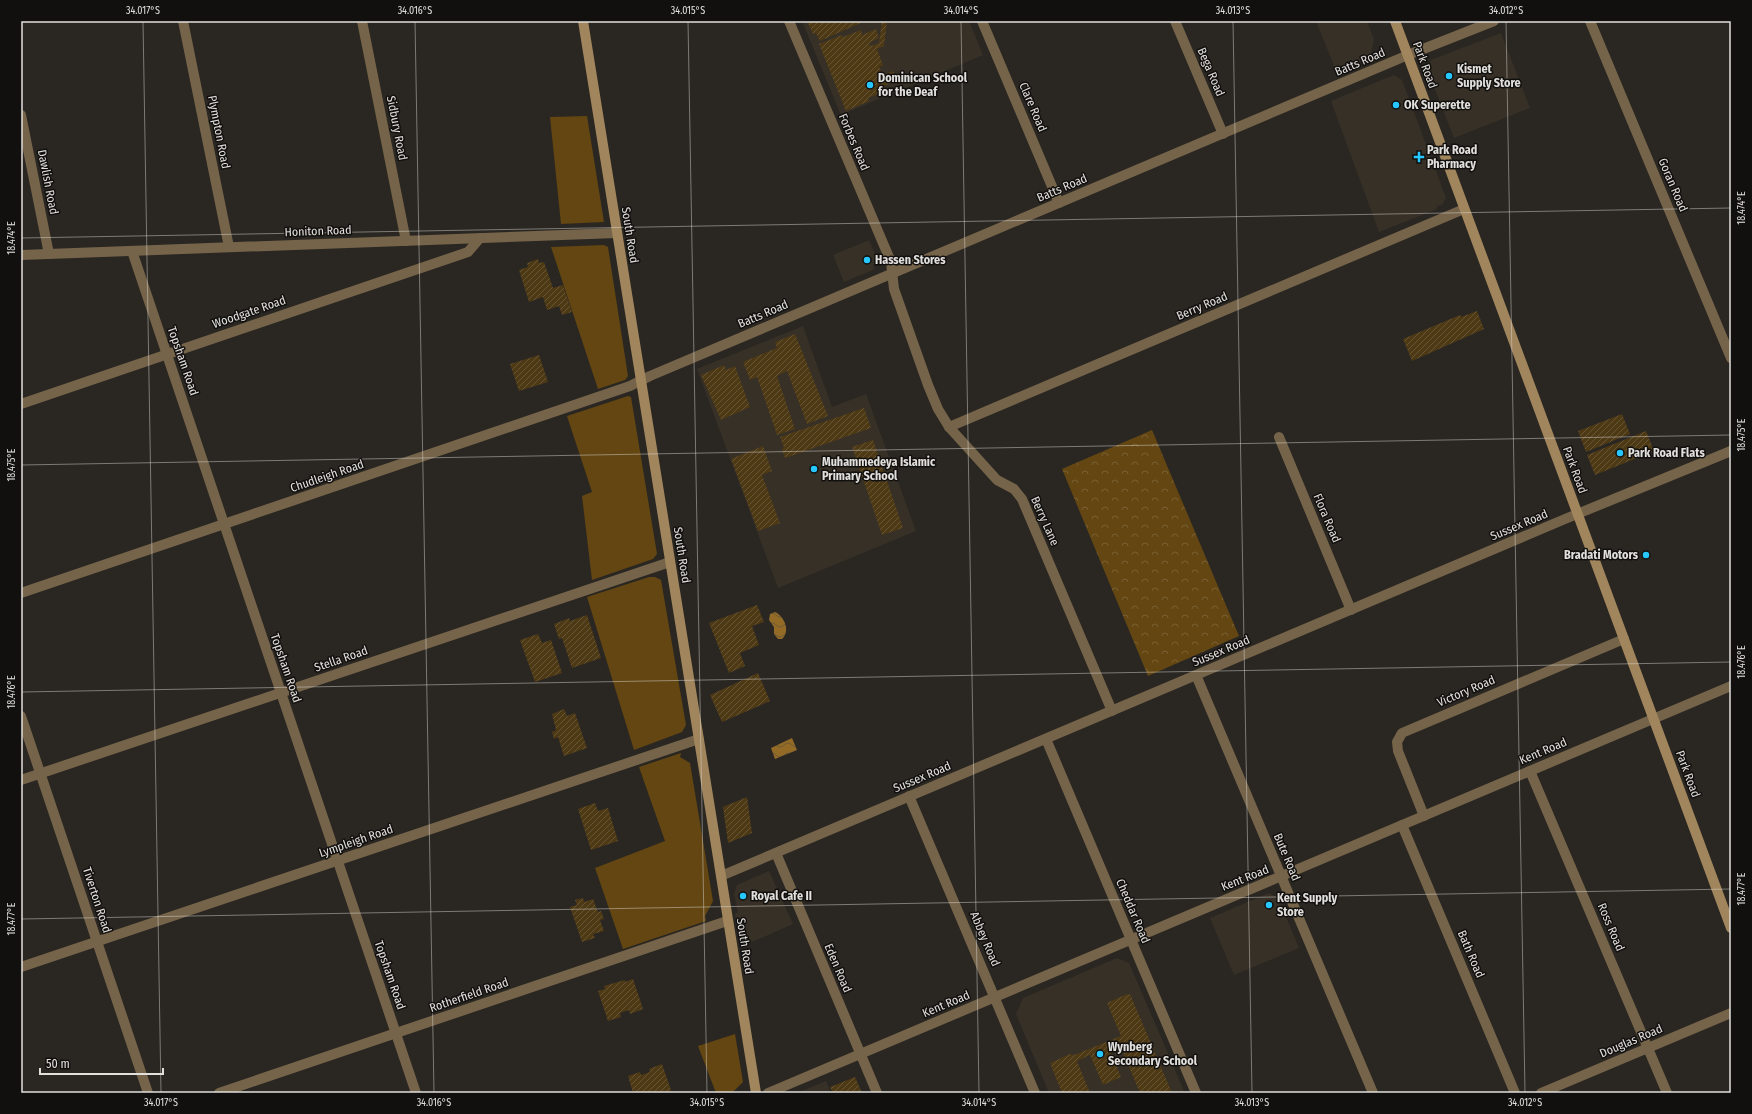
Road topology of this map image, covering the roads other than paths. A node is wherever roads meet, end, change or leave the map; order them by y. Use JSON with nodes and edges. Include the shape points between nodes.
{"nodes":[{"id":1,"x":183,"y":21,"type":"edge"},
{"id":2,"x":362,"y":21,"type":"edge"},
{"id":3,"x":583,"y":21,"type":"edge"},
{"id":4,"x":789,"y":21,"type":"edge"},
{"id":5,"x":982,"y":21,"type":"edge"},
{"id":6,"x":1176,"y":21,"type":"edge"},
{"id":7,"x":1395,"y":21,"type":"edge"},
{"id":8,"x":1494,"y":21,"type":"edge"},
{"id":9,"x":1590,"y":21,"type":"edge"},
{"id":10,"x":1408,"y":55,"type":"junction"},
{"id":11,"x":21,"y":115,"type":"edge"},
{"id":12,"x":1223,"y":134,"type":"junction"},
{"id":13,"x":1059,"y":203,"type":"junction"},
{"id":14,"x":1464,"y":209,"type":"junction"},
{"id":15,"x":617,"y":233,"type":"junction"},
{"id":16,"x":480,"y":238,"type":"junction"},
{"id":17,"x":406,"y":241,"type":"junction"},
{"id":18,"x":229,"y":247,"type":"junction"},
{"id":19,"x":132,"y":251,"type":"junction"},
{"id":20,"x":49,"y":254,"type":"junction"},
{"id":21,"x":21,"y":255,"type":"edge"},
{"id":22,"x":892,"y":274,"type":"junction"},
{"id":23,"x":166,"y":354,"type":"junction"},
{"id":24,"x":1731,"y":358,"type":"edge"},
{"id":25,"x":641,"y":381,"type":"junction"},
{"id":26,"x":21,"y":404,"type":"edge"},
{"id":27,"x":949,"y":427,"type":"junction"},
{"id":28,"x":1279,"y":437,"type":"dead end"},
{"id":29,"x":1731,"y":451,"type":"edge"},
{"id":30,"x":1578,"y":514,"type":"junction"},
{"id":31,"x":224,"y":524,"type":"junction"},
{"id":32,"x":670,"y":562,"type":"junction"},
{"id":33,"x":21,"y":593,"type":"edge"},
{"id":34,"x":1351,"y":610,"type":"junction"},
{"id":35,"x":1624,"y":639,"type":"junction"},
{"id":36,"x":1196,"y":675,"type":"junction"},
{"id":37,"x":1731,"y":686,"type":"edge"},
{"id":38,"x":281,"y":693,"type":"junction"},
{"id":39,"x":1112,"y":711,"type":"junction"},
{"id":40,"x":21,"y":716,"type":"edge"},
{"id":41,"x":1653,"y":719,"type":"junction"},
{"id":42,"x":699,"y":739,"type":"junction"},
{"id":43,"x":1046,"y":739,"type":"junction"},
{"id":44,"x":1530,"y":771,"type":"junction"},
{"id":45,"x":40,"y":774,"type":"junction"},
{"id":46,"x":21,"y":780,"type":"edge"},
{"id":47,"x":909,"y":796,"type":"junction"},
{"id":48,"x":1424,"y":816,"type":"junction"},
{"id":49,"x":1402,"y":825,"type":"junction"},
{"id":50,"x":776,"y":853,"type":"junction"},
{"id":51,"x":337,"y":862,"type":"junction"},
{"id":52,"x":721,"y":876,"type":"junction"},
{"id":53,"x":1281,"y":877,"type":"junction"},
{"id":54,"x":728,"y":921,"type":"junction"},
{"id":55,"x":1731,"y":928,"type":"edge"},
{"id":56,"x":1131,"y":939,"type":"junction"},
{"id":57,"x":97,"y":942,"type":"junction"},
{"id":58,"x":21,"y":967,"type":"edge"},
{"id":59,"x":995,"y":997,"type":"junction"},
{"id":60,"x":1731,"y":1013,"type":"edge"},
{"id":61,"x":396,"y":1034,"type":"junction"},
{"id":62,"x":1648,"y":1048,"type":"junction"},
{"id":63,"x":861,"y":1054,"type":"junction"},
{"id":64,"x":148,"y":1093,"type":"edge"},
{"id":65,"x":219,"y":1093,"type":"edge"},
{"id":66,"x":416,"y":1093,"type":"edge"},
{"id":67,"x":756,"y":1093,"type":"edge"},
{"id":68,"x":768,"y":1093,"type":"edge"},
{"id":69,"x":877,"y":1093,"type":"edge"},
{"id":70,"x":1035,"y":1093,"type":"edge"},
{"id":71,"x":1196,"y":1093,"type":"edge"},
{"id":72,"x":1373,"y":1093,"type":"edge"},
{"id":73,"x":1515,"y":1093,"type":"edge"},
{"id":74,"x":1541,"y":1093,"type":"edge"},
{"id":75,"x":1667,"y":1093,"type":"edge"}],
"edges":[{"from":1,"to":18,"type":"street","name":"Plympton Road"},
{"from":2,"to":17,"type":"street","name":"Sidbury Road"},
{"from":3,"to":15,"type":"street","name":"South Road"},
{"from":4,"to":22,"type":"street","name":"Forbes Road","via":[[891,262]]},
{"from":5,"to":13,"type":"street","name":"Clare Road"},
{"from":6,"to":12,"type":"street","name":"Bega Road"},
{"from":7,"to":10,"type":"street","name":"Park Road"},
{"from":8,"to":10,"type":"street","name":"Batts Road"},
{"from":9,"to":24,"type":"street","name":"Goran Road"},
{"from":10,"to":12,"type":"street","name":"Batts Road"},
{"from":10,"to":14,"type":"street","name":"Park Road"},
{"from":11,"to":20,"type":"street","name":"Dawlish Road"},
{"from":12,"to":13,"type":"street","name":"Batts Road"},
{"from":13,"to":22,"type":"street","name":"Batts Road"},
{"from":14,"to":27,"type":"street","name":"Berry Road"},
{"from":14,"to":30,"type":"street","name":"Park Road"},
{"from":15,"to":16,"type":"street","name":"Honiton Road"},
{"from":15,"to":25,"type":"street","name":"South Road"},
{"from":16,"to":17,"type":"street","name":"Honiton Road"},
{"from":16,"to":23,"type":"street","name":"Woodgate Road","via":[[468,252]]},
{"from":17,"to":18,"type":"street","name":"Honiton Road"},
{"from":18,"to":19,"type":"street","name":"Honiton Road"},
{"from":19,"to":20,"type":"street","name":"Honiton Road"},
{"from":19,"to":23,"type":"street","name":"Topsham Road"},
{"from":20,"to":21,"type":"street","name":"Honiton Road"},
{"from":22,"to":25,"type":"street","name":"Batts Road"},
{"from":22,"to":27,"type":"street","name":"Berry Lane","via":[[894,289],[928,385]]},
{"from":23,"to":26,"type":"street","name":"Woodgate Road"},
{"from":23,"to":31,"type":"street","name":"Topsham Road"},
{"from":25,"to":31,"type":"street","name":"Chudleigh Road"},
{"from":25,"to":32,"type":"street","name":"South Road"},
{"from":27,"to":39,"type":"street","name":"Berry Lane","via":[[997,480],[1014,489],[1022,499]]},
{"from":28,"to":34,"type":"street","name":"Flora Road"},
{"from":29,"to":30,"type":"street","name":"Sussex Road"},
{"from":30,"to":34,"type":"street","name":"Sussex Road"},
{"from":30,"to":35,"type":"street","name":"Park Road"},
{"from":31,"to":33,"type":"street","name":"Chudleigh Road"},
{"from":31,"to":38,"type":"street","name":"Topsham Road"},
{"from":32,"to":38,"type":"street","name":"Stella Road"},
{"from":32,"to":42,"type":"street","name":"South Road"},
{"from":34,"to":36,"type":"street","name":"Sussex Road"},
{"from":35,"to":41,"type":"street","name":"Park Road"},
{"from":35,"to":48,"type":"street","name":"Victory Road","via":[[1402,733],[1397,742],[1398,750]]},
{"from":36,"to":39,"type":"street","name":"Sussex Road"},
{"from":36,"to":53,"type":"street","name":"Bute Road"},
{"from":37,"to":41,"type":"street","name":"Kent Road"},
{"from":38,"to":45,"type":"street","name":"Stella Road"},
{"from":38,"to":51,"type":"street","name":"Topsham Road"},
{"from":39,"to":43,"type":"street","name":"Sussex Road"},
{"from":40,"to":45,"type":"street","name":"Tiverton Road"},
{"from":41,"to":44,"type":"street","name":"Kent Road"},
{"from":41,"to":55,"type":"street","name":"Park Road"},
{"from":42,"to":51,"type":"street","name":"Lympleigh Road"},
{"from":42,"to":52,"type":"street","name":"South Road"},
{"from":43,"to":47,"type":"street","name":"Sussex Road"},
{"from":43,"to":56,"type":"street","name":"Cheddar Road"},
{"from":44,"to":48,"type":"street","name":"Kent Road"},
{"from":44,"to":62,"type":"street","name":"Ross Road"},
{"from":45,"to":46,"type":"street","name":"Stella Road"},
{"from":45,"to":57,"type":"street","name":"Tiverton Road"},
{"from":47,"to":50,"type":"street","name":"Sussex Road"},
{"from":47,"to":59,"type":"street","name":"Abbey Road"},
{"from":48,"to":49,"type":"street","name":"Kent Road"},
{"from":49,"to":53,"type":"street","name":"Kent Road"},
{"from":49,"to":73,"type":"street","name":"Bath Road"},
{"from":50,"to":52,"type":"street","name":"Sussex Road"},
{"from":50,"to":63,"type":"street","name":"Eden Road"},
{"from":51,"to":57,"type":"street","name":"Lympleigh Road"},
{"from":51,"to":61,"type":"street","name":"Topsham Road"},
{"from":52,"to":54,"type":"street","name":"South Road"},
{"from":53,"to":56,"type":"street","name":"Kent Road"},
{"from":53,"to":72,"type":"street","name":"Bute Road"},
{"from":54,"to":61,"type":"street","name":"Rotherfield Road"},
{"from":54,"to":67,"type":"street","name":"South Road"},
{"from":56,"to":59,"type":"street","name":"Kent Road"},
{"from":56,"to":71,"type":"street","name":"Cheddar Road"},
{"from":57,"to":58,"type":"street","name":"Lympleigh Road"},
{"from":57,"to":64,"type":"street","name":"Tiverton Road"},
{"from":59,"to":63,"type":"street","name":"Kent Road"},
{"from":59,"to":70,"type":"street","name":"Abbey Road"},
{"from":60,"to":62,"type":"street","name":"Douglas Road"},
{"from":61,"to":65,"type":"street","name":"Rotherfield Road"},
{"from":61,"to":66,"type":"street","name":"Topsham Road"},
{"from":62,"to":74,"type":"street","name":"Douglas Road"},
{"from":62,"to":75,"type":"street","name":"Ross Road"},
{"from":63,"to":68,"type":"street","name":"Kent Road"},
{"from":63,"to":69,"type":"street","name":"Eden Road"}]}
